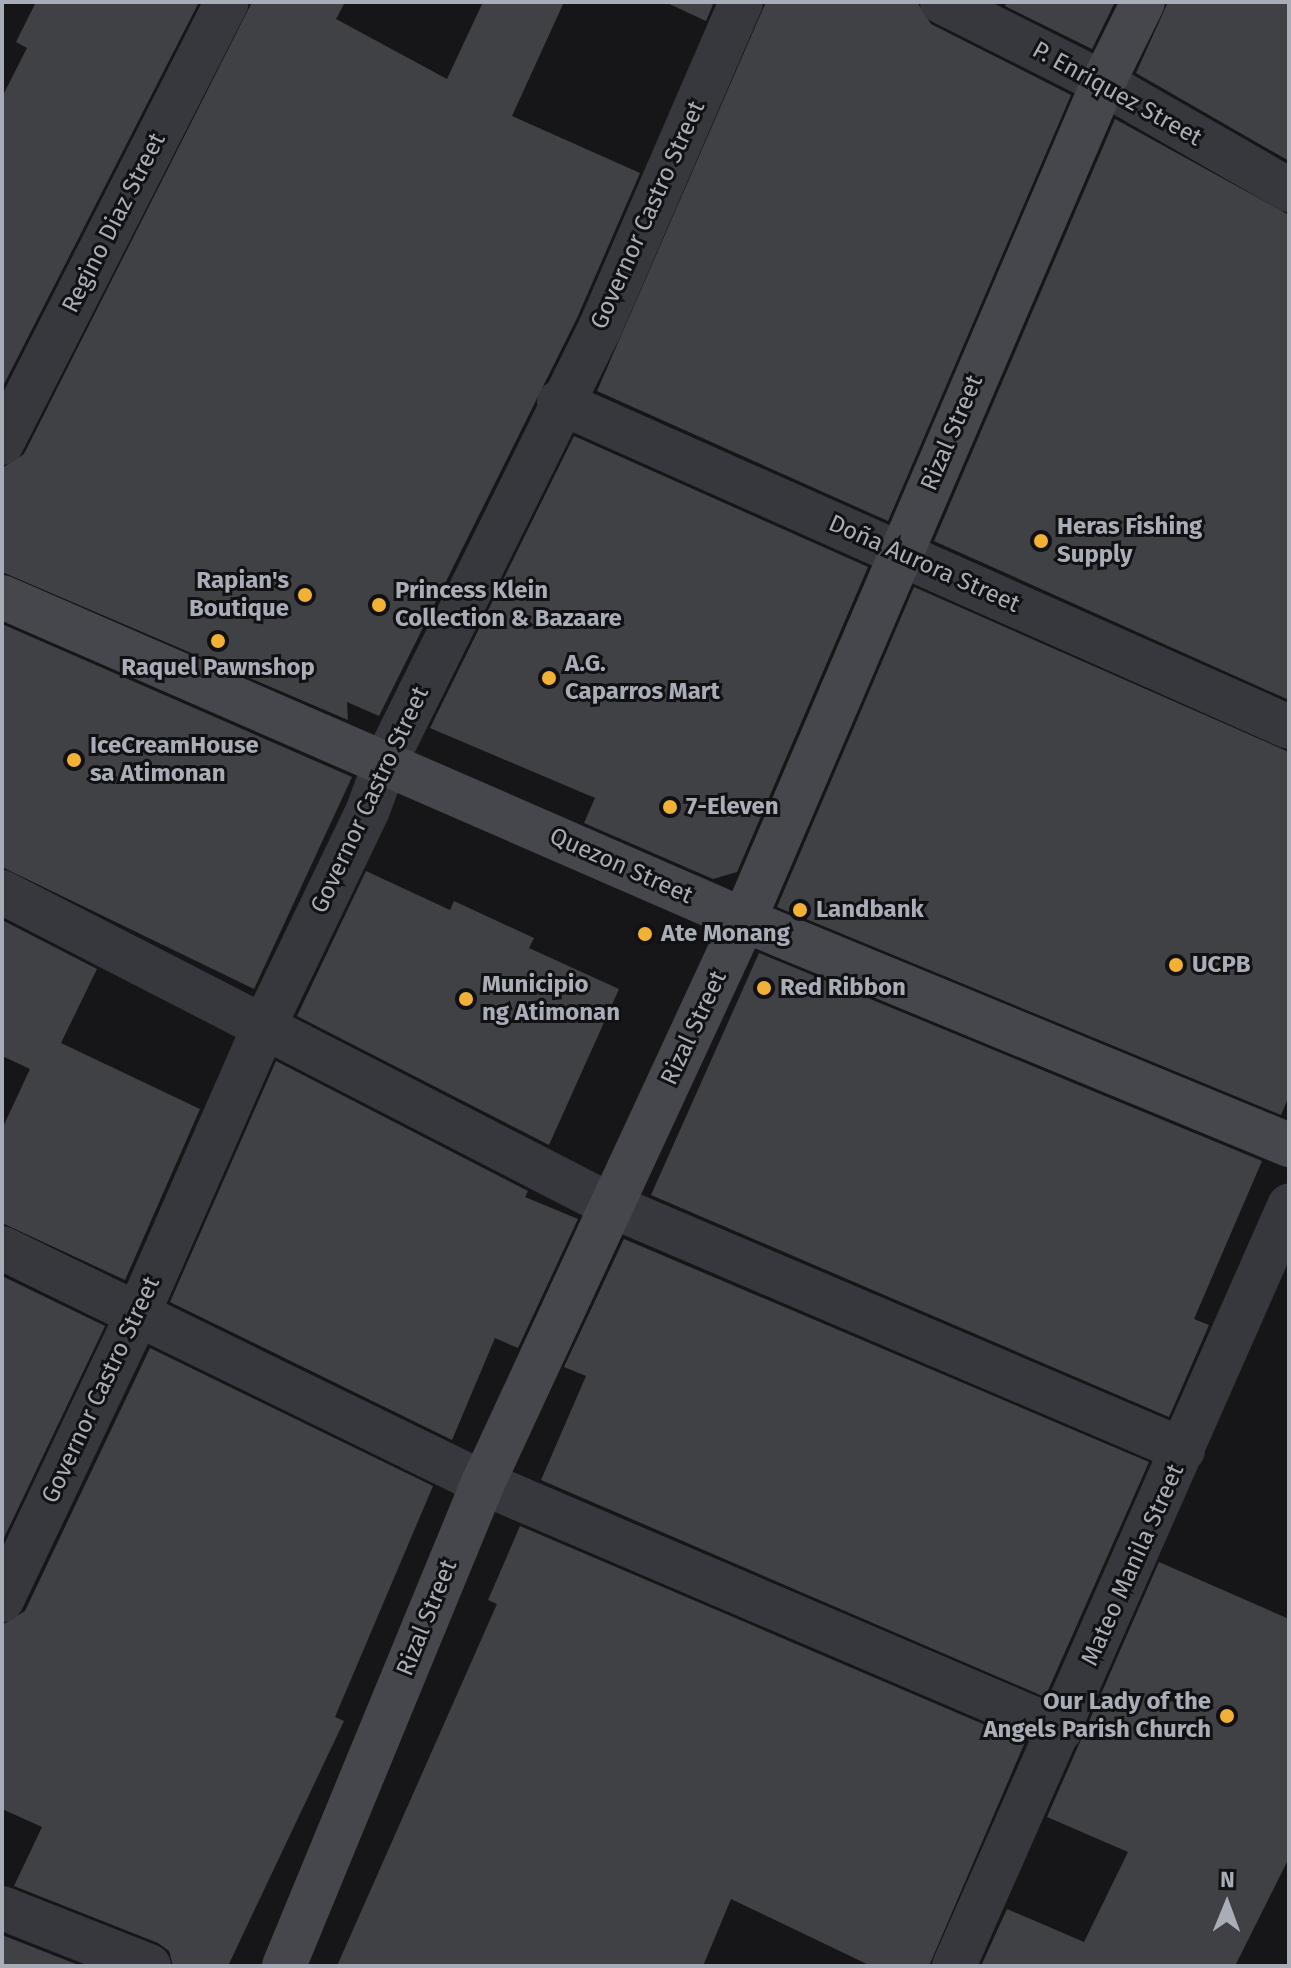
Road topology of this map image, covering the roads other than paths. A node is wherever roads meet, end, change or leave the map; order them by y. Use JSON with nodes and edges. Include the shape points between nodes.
{"nodes":[{"id":1,"x":227,"y":2,"type":"edge"},
{"id":2,"x":741,"y":2,"type":"edge"},
{"id":3,"x":942,"y":2,"type":"edge"},
{"id":4,"x":1143,"y":2,"type":"edge"},
{"id":5,"x":1103,"y":83,"type":"junction"},
{"id":6,"x":1289,"y":190,"type":"edge"},
{"id":7,"x":559,"y":402,"type":"junction"},
{"id":8,"x":2,"y":443,"type":"edge"},
{"id":9,"x":900,"y":553,"type":"junction"},
{"id":10,"x":2,"y":597,"type":"edge"},
{"id":11,"x":1289,"y":727,"type":"edge"},
{"id":12,"x":385,"y":763,"type":"junction"},
{"id":13,"x":2,"y":892,"type":"edge"},
{"id":14,"x":744,"y":920,"type":"junction"},
{"id":15,"x":265,"y":1024,"type":"junction"},
{"id":16,"x":1289,"y":1145,"type":"edge"},
{"id":17,"x":612,"y":1206,"type":"junction"},
{"id":18,"x":1289,"y":1206,"type":"edge"},
{"id":19,"x":2,"y":1248,"type":"edge"},
{"id":20,"x":138,"y":1314,"type":"junction"},
{"id":21,"x":1183,"y":1450,"type":"junction"},
{"id":22,"x":483,"y":1483,"type":"junction"},
{"id":23,"x":2,"y":1600,"type":"edge"},
{"id":24,"x":1060,"y":1730,"type":"junction"},
{"id":25,"x":2,"y":1908,"type":"edge"},
{"id":26,"x":149,"y":1966,"type":"edge"},
{"id":27,"x":284,"y":1966,"type":"edge"},
{"id":28,"x":954,"y":1966,"type":"edge"}],
"edges":[{"from":1,"to":8,"type":"street","name":"Regino Diaz Street"},
{"from":2,"to":7,"type":"street","name":"Governor Castro Street","via":[[600,328]]},
{"from":3,"to":5,"type":"street","name":"P. Enriquez Street"},
{"from":4,"to":5,"type":"street","name":"Rizal Street"},
{"from":5,"to":6,"type":"street","name":"P. Enriquez Street"},
{"from":5,"to":9,"type":"street","name":"Rizal Street"},
{"from":7,"to":9,"type":"street","name":"Doña Aurora Street"},
{"from":7,"to":12,"type":"street","name":"Governor Castro Street"},
{"from":9,"to":11,"type":"street","name":"Doña Aurora Street"},
{"from":9,"to":14,"type":"street","name":"Rizal Street"},
{"from":10,"to":12,"type":"street","name":"Quezon Street"},
{"from":12,"to":14,"type":"street","name":"Quezon Street"},
{"from":12,"to":15,"type":"street","name":"Governor Castro Street","via":[[368,810]]},
{"from":13,"to":15,"type":"street"},
{"from":14,"to":16,"type":"street","name":"Quezon Street"},
{"from":14,"to":17,"type":"street","name":"Rizal Street"},
{"from":15,"to":17,"type":"street"},
{"from":15,"to":20,"type":"street","name":"Governor Castro Street"},
{"from":17,"to":21,"type":"street"},
{"from":17,"to":22,"type":"street","name":"Rizal Street"},
{"from":18,"to":21,"type":"street","name":"Mateo Manila Street"},
{"from":19,"to":20,"type":"street"},
{"from":20,"to":22,"type":"street"},
{"from":20,"to":23,"type":"street","name":"Governor Castro Street"},
{"from":21,"to":24,"type":"street","name":"Mateo Manila Street"},
{"from":22,"to":24,"type":"street"},
{"from":22,"to":27,"type":"street","name":"Rizal Street"},
{"from":24,"to":28,"type":"street","name":"Mateo Manila Street"},
{"from":25,"to":26,"type":"street"}]}
